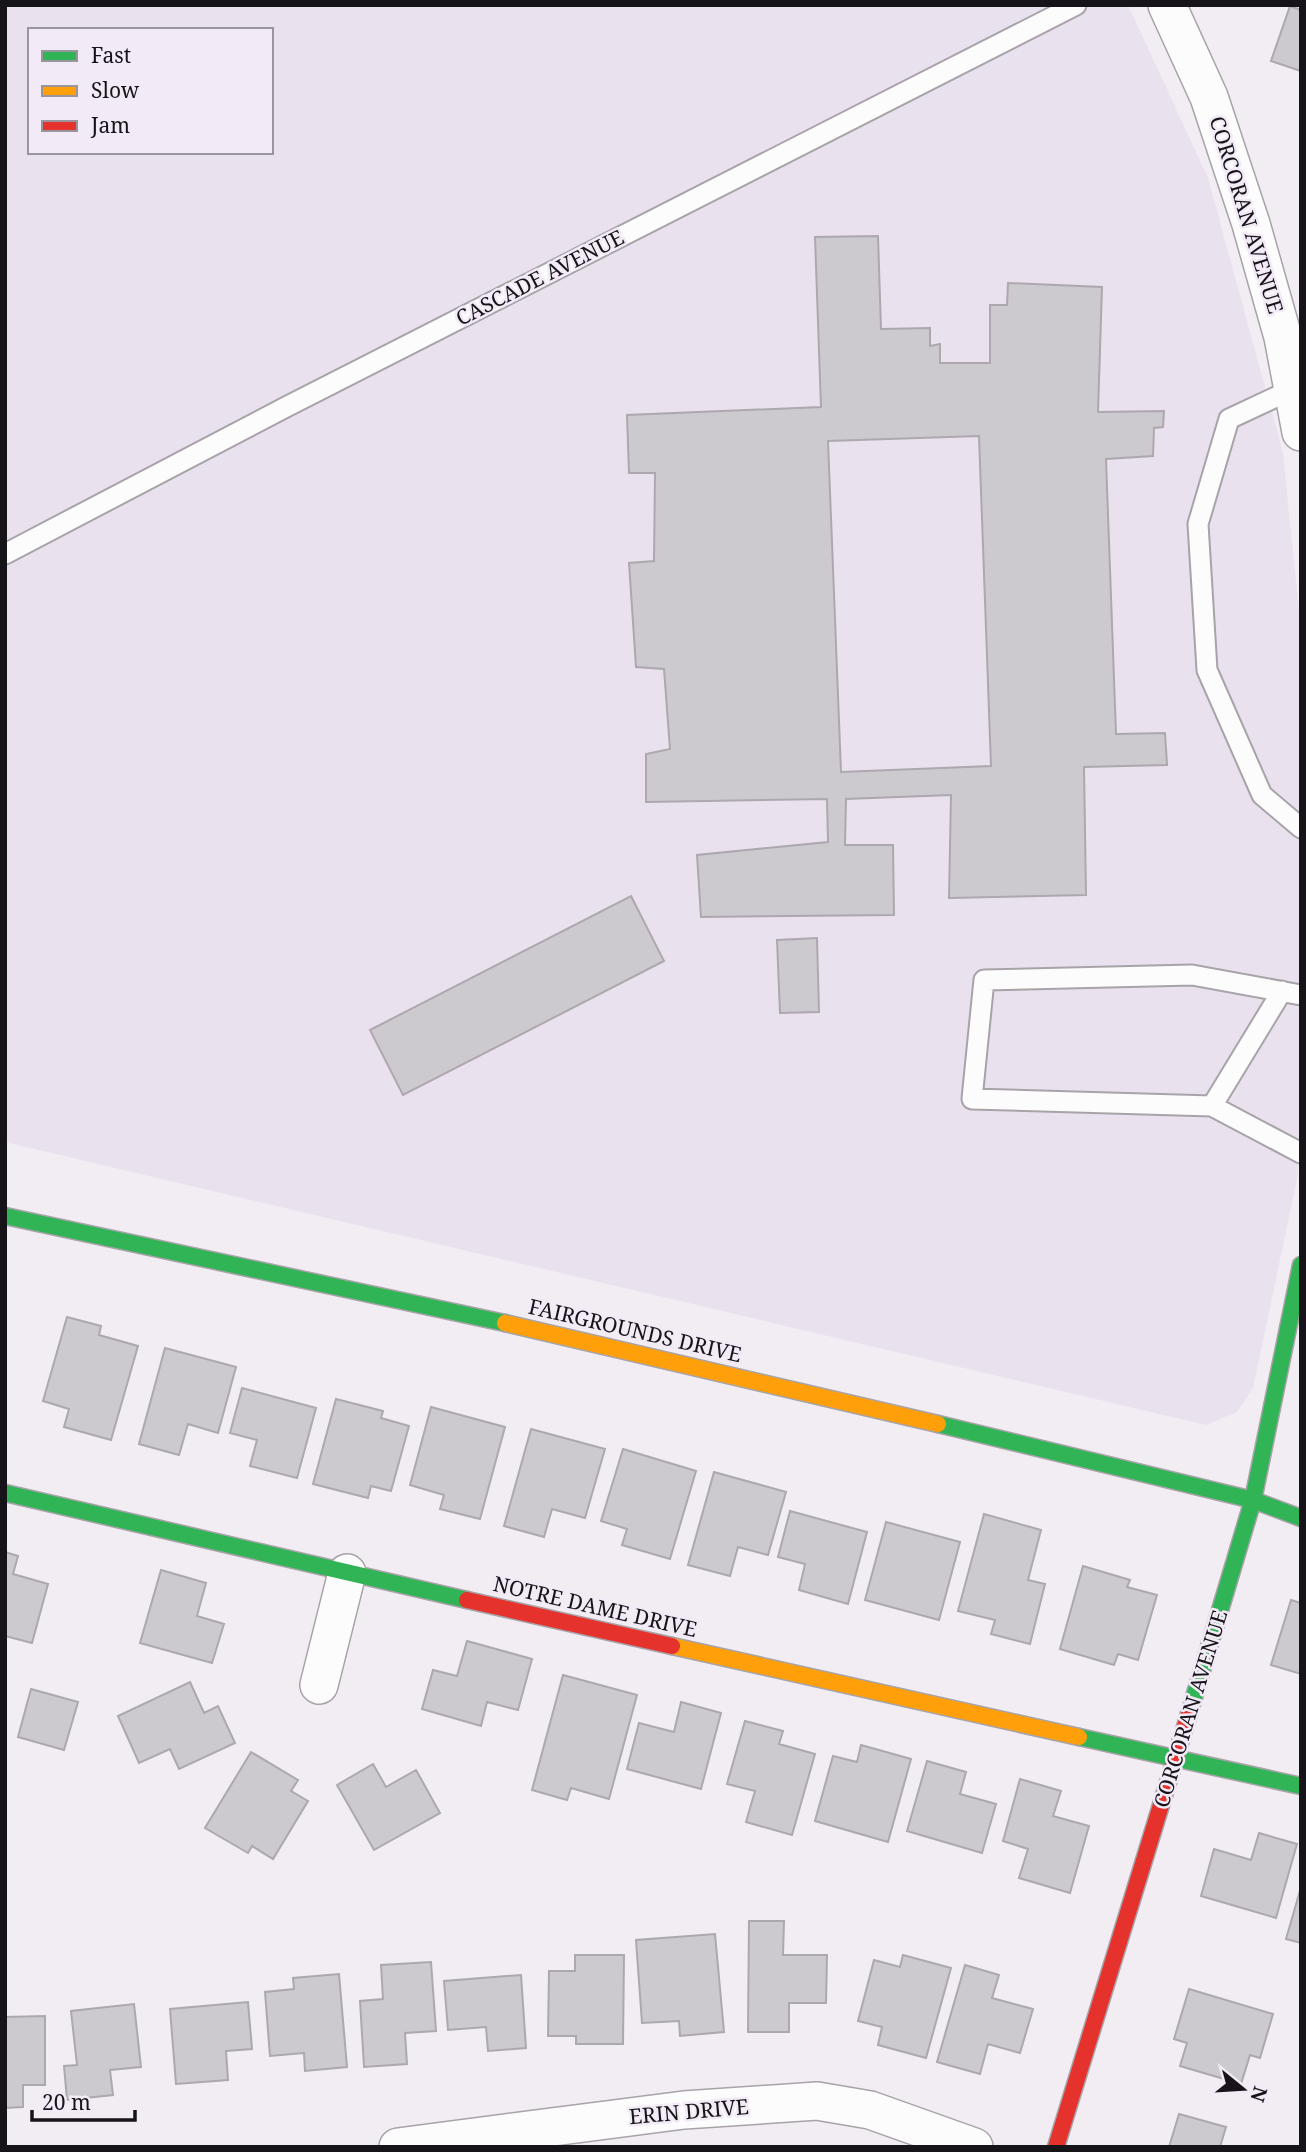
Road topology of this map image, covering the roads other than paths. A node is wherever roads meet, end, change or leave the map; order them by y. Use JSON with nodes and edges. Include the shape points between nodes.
{"nodes":[{"id":1,"x":1076,"y":5,"type":"edge"},
{"id":2,"x":1167,"y":5,"type":"edge"},
{"id":3,"x":1293,"y":389,"type":"junction"},
{"id":4,"x":1301,"y":432,"type":"edge"},
{"id":5,"x":5,"y":554,"type":"edge"},
{"id":6,"x":1301,"y":828,"type":"edge"},
{"id":7,"x":1291,"y":993,"type":"edge"},
{"id":8,"x":1212,"y":1106,"type":"junction"},
{"id":9,"x":1301,"y":1153,"type":"edge"},
{"id":10,"x":5,"y":1216,"type":"edge"},
{"id":11,"x":1301,"y":1265,"type":"edge"},
{"id":12,"x":5,"y":1493,"type":"edge"},
{"id":13,"x":1294,"y":1499,"type":"dead end"},
{"id":14,"x":1253,"y":1500,"type":"junction"},
{"id":15,"x":1301,"y":1518,"type":"edge"},
{"id":16,"x":347,"y":1573,"type":"junction"},
{"id":17,"x":319,"y":1685,"type":"dead end"},
{"id":18,"x":1176,"y":1759,"type":"junction"},
{"id":19,"x":1301,"y":1786,"type":"edge"},
{"id":20,"x":398,"y":2147,"type":"edge"},
{"id":21,"x":974,"y":2147,"type":"edge"},
{"id":22,"x":1056,"y":2147,"type":"edge"}],
"edges":[{"from":1,"to":5,"type":"lane","name":"CASCADE AVENUE"},
{"from":2,"to":3,"type":"street","name":"CORCORAN AVENUE","via":[[1209,97],[1251,224]]},
{"from":3,"to":4,"type":"street","name":"CORCORAN AVENUE"},
{"from":3,"to":6,"type":"lane","via":[[1229,419],[1198,524],[1207,670],[1262,796]]},
{"from":7,"to":8,"type":"lane"},
{"from":7,"to":8,"type":"lane","via":[[1192,975],[984,980],[972,1099]]},
{"from":8,"to":9,"type":"lane"},
{"from":10,"to":14,"type":"street","name":"FAIRGROUNDS DRIVE","via":[[590,1341]]},
{"from":11,"to":14,"type":"street","name":"CORCORAN AVENUE"},
{"from":12,"to":16,"type":"street","name":"NOTRE DAME DRIVE"},
{"from":13,"to":14,"type":"street","name":"FAIRGROUNDS DRIVE"},
{"from":14,"to":15,"type":"street","name":"FAIRGROUNDS DRIVE"},
{"from":14,"to":18,"type":"street","name":"CORCORAN AVENUE"},
{"from":16,"to":17,"type":"street"},
{"from":16,"to":18,"type":"street","name":"NOTRE DAME DRIVE"},
{"from":18,"to":19,"type":"street","name":"NOTRE DAME DRIVE"},
{"from":18,"to":22,"type":"street","name":"CORCORAN AVENUE"},
{"from":20,"to":21,"type":"street","name":"ERIN DRIVE","via":[[684,2110],[817,2101],[870,2110]]}]}
